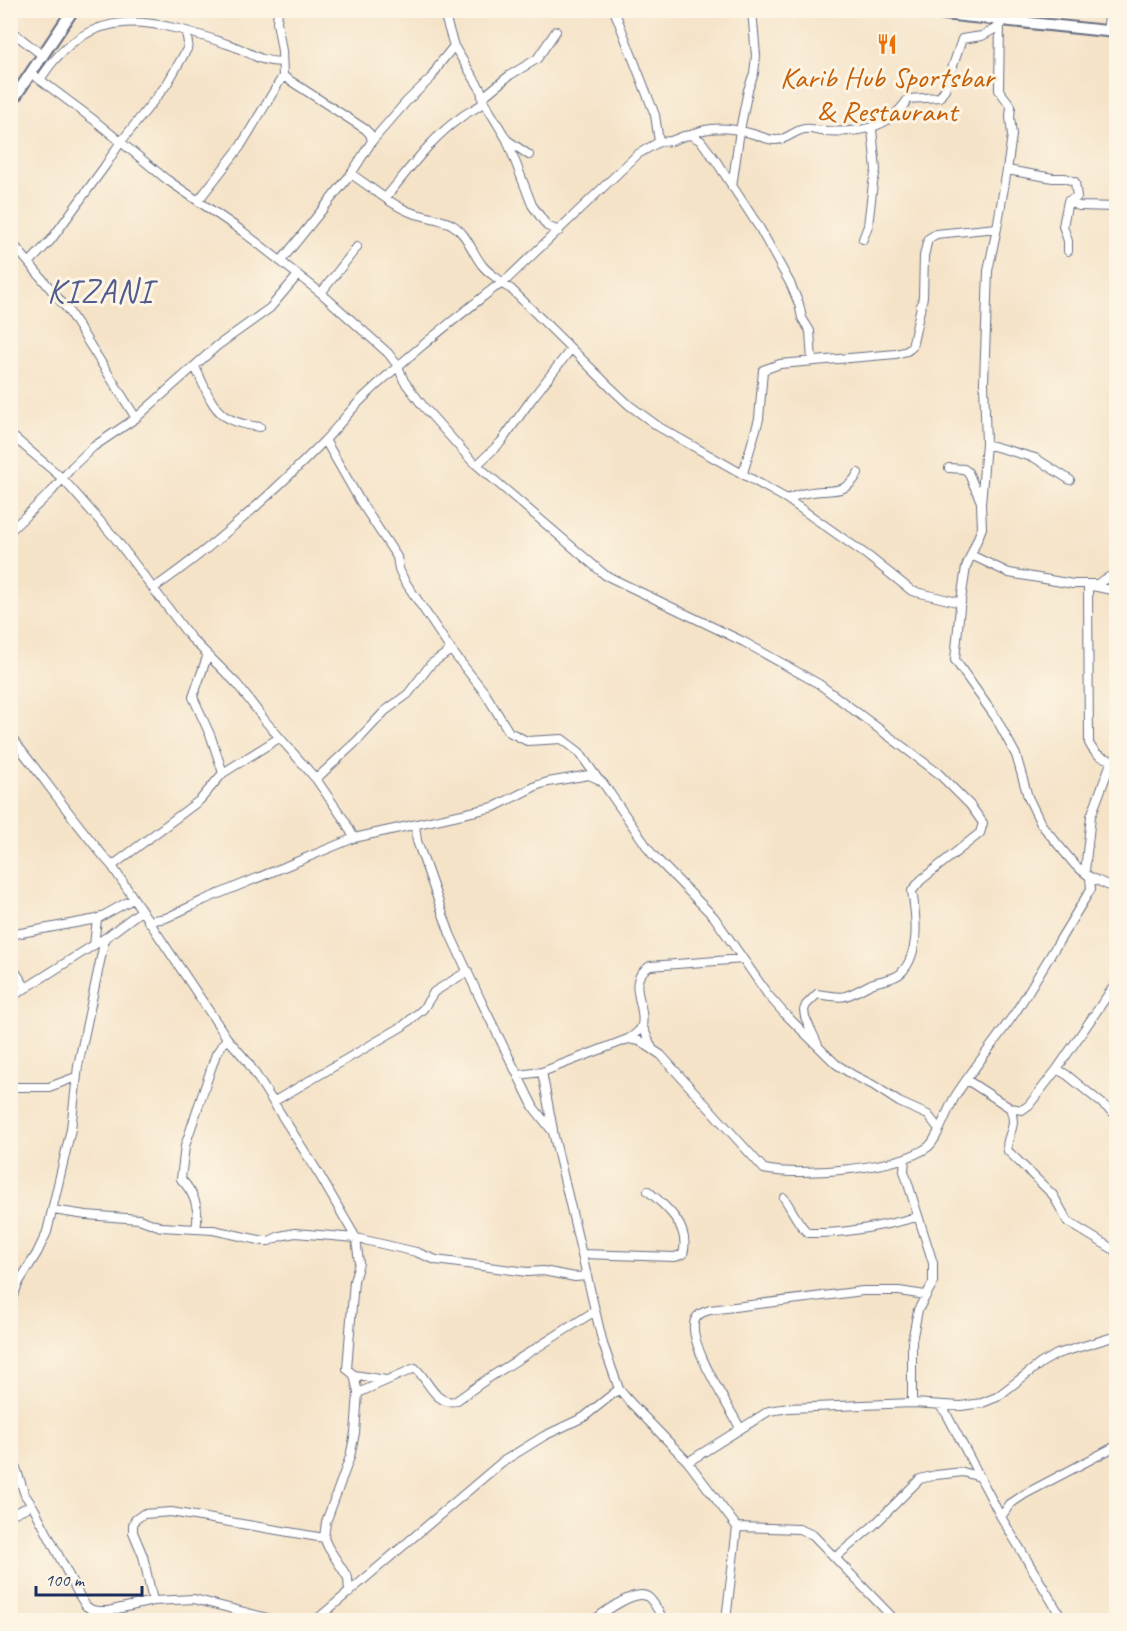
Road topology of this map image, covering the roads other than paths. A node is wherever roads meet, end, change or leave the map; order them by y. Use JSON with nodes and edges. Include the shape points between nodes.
{"nodes":[{"id":1,"x":73,"y":10,"type":"edge"},
{"id":2,"x":278,"y":10,"type":"edge"},
{"id":3,"x":444,"y":10,"type":"edge"},
{"id":4,"x":614,"y":10,"type":"edge"},
{"id":5,"x":752,"y":10,"type":"edge"},
{"id":6,"x":905,"y":10,"type":"edge"},
{"id":7,"x":937,"y":12,"type":"edge"},
{"id":8,"x":1116,"y":12,"type":"edge"},
{"id":9,"x":1110,"y":15,"type":"edge"},
{"id":10,"x":1000,"y":24,"type":"junction"},
{"id":11,"x":10,"y":30,"type":"edge"},
{"id":12,"x":556,"y":31,"type":"dead end"},
{"id":13,"x":186,"y":32,"type":"junction"},
{"id":14,"x":1112,"y":32,"type":"edge"},
{"id":15,"x":454,"y":46,"type":"junction"},
{"id":16,"x":42,"y":56,"type":"junction"},
{"id":17,"x":281,"y":62,"type":"junction"},
{"id":18,"x":35,"y":76,"type":"junction"},
{"id":19,"x":283,"y":76,"type":"junction"},
{"id":20,"x":483,"y":98,"type":"junction"},
{"id":21,"x":10,"y":104,"type":"edge"},
{"id":22,"x":872,"y":129,"type":"junction"},
{"id":23,"x":740,"y":130,"type":"junction"},
{"id":24,"x":691,"y":135,"type":"junction"},
{"id":25,"x":371,"y":137,"type":"junction"},
{"id":26,"x":507,"y":140,"type":"junction"},
{"id":27,"x":659,"y":142,"type":"junction"},
{"id":28,"x":120,"y":143,"type":"junction"},
{"id":29,"x":529,"y":155,"type":"dead end"},
{"id":30,"x":1007,"y":170,"type":"junction"},
{"id":31,"x":351,"y":174,"type":"junction"},
{"id":32,"x":732,"y":187,"type":"junction"},
{"id":33,"x":386,"y":197,"type":"junction"},
{"id":34,"x":198,"y":201,"type":"junction"},
{"id":35,"x":1068,"y":201,"type":"junction"},
{"id":36,"x":1116,"y":207,"type":"edge"},
{"id":37,"x":997,"y":228,"type":"junction"},
{"id":38,"x":559,"y":231,"type":"junction"},
{"id":39,"x":863,"y":239,"type":"dead end"},
{"id":40,"x":10,"y":240,"type":"edge"},
{"id":41,"x":357,"y":247,"type":"dead end"},
{"id":42,"x":1068,"y":251,"type":"dead end"},
{"id":43,"x":281,"y":261,"type":"junction"},
{"id":44,"x":30,"y":262,"type":"junction"},
{"id":45,"x":298,"y":275,"type":"junction"},
{"id":46,"x":502,"y":284,"type":"junction"},
{"id":47,"x":321,"y":293,"type":"junction"},
{"id":48,"x":572,"y":349,"type":"junction"},
{"id":49,"x":812,"y":361,"type":"junction"},
{"id":50,"x":398,"y":366,"type":"junction"},
{"id":51,"x":195,"y":367,"type":"junction"},
{"id":52,"x":136,"y":418,"type":"junction"},
{"id":53,"x":260,"y":427,"type":"dead end"},
{"id":54,"x":10,"y":434,"type":"edge"},
{"id":55,"x":325,"y":440,"type":"junction"},
{"id":56,"x":986,"y":444,"type":"junction"},
{"id":57,"x":477,"y":465,"type":"junction"},
{"id":58,"x":949,"y":468,"type":"dead end"},
{"id":59,"x":743,"y":473,"type":"junction"},
{"id":60,"x":858,"y":473,"type":"dead end"},
{"id":61,"x":62,"y":478,"type":"junction"},
{"id":62,"x":1070,"y":480,"type":"dead end"},
{"id":63,"x":786,"y":499,"type":"junction"},
{"id":64,"x":981,"y":504,"type":"junction"},
{"id":65,"x":10,"y":531,"type":"edge"},
{"id":66,"x":971,"y":555,"type":"junction"},
{"id":67,"x":1116,"y":573,"type":"edge"},
{"id":68,"x":1088,"y":585,"type":"junction"},
{"id":69,"x":154,"y":588,"type":"junction"},
{"id":70,"x":1116,"y":591,"type":"edge"},
{"id":71,"x":961,"y":603,"type":"junction"},
{"id":72,"x":451,"y":650,"type":"junction"},
{"id":73,"x":207,"y":657,"type":"junction"},
{"id":74,"x":10,"y":736,"type":"edge"},
{"id":75,"x":279,"y":738,"type":"junction"},
{"id":76,"x":1114,"y":760,"type":"edge"},
{"id":77,"x":223,"y":773,"type":"junction"},
{"id":78,"x":598,"y":778,"type":"junction"},
{"id":79,"x":316,"y":779,"type":"junction"},
{"id":80,"x":415,"y":825,"type":"junction"},
{"id":81,"x":354,"y":838,"type":"junction"},
{"id":82,"x":112,"y":866,"type":"junction"},
{"id":83,"x":1088,"y":874,"type":"junction"},
{"id":84,"x":1116,"y":889,"type":"edge"},
{"id":85,"x":134,"y":899,"type":"junction"},
{"id":86,"x":141,"y":910,"type":"junction"},
{"id":87,"x":98,"y":919,"type":"junction"},
{"id":88,"x":148,"y":921,"type":"junction"},
{"id":89,"x":10,"y":935,"type":"edge"},
{"id":90,"x":105,"y":938,"type":"junction"},
{"id":91,"x":94,"y":945,"type":"junction"},
{"id":92,"x":743,"y":959,"type":"junction"},
{"id":93,"x":10,"y":967,"type":"edge"},
{"id":94,"x":468,"y":971,"type":"junction"},
{"id":95,"x":1116,"y":983,"type":"edge"},
{"id":96,"x":26,"y":988,"type":"junction"},
{"id":97,"x":10,"y":998,"type":"edge"},
{"id":98,"x":642,"y":1025,"type":"junction"},
{"id":99,"x":227,"y":1038,"type":"junction"},
{"id":100,"x":628,"y":1039,"type":"junction"},
{"id":101,"x":818,"y":1045,"type":"junction"},
{"id":102,"x":652,"y":1048,"type":"junction"},
{"id":103,"x":1057,"y":1069,"type":"junction"},
{"id":104,"x":542,"y":1072,"type":"junction"},
{"id":105,"x":518,"y":1075,"type":"junction"},
{"id":106,"x":76,"y":1077,"type":"junction"},
{"id":107,"x":967,"y":1080,"type":"junction"},
{"id":108,"x":10,"y":1087,"type":"edge"},
{"id":109,"x":273,"y":1102,"type":"junction"},
{"id":110,"x":1010,"y":1108,"type":"junction"},
{"id":111,"x":946,"y":1112,"type":"junction"},
{"id":112,"x":928,"y":1115,"type":"junction"},
{"id":113,"x":1116,"y":1115,"type":"edge"},
{"id":114,"x":939,"y":1129,"type":"junction"},
{"id":115,"x":553,"y":1132,"type":"junction"},
{"id":116,"x":905,"y":1159,"type":"junction"},
{"id":117,"x":894,"y":1161,"type":"junction"},
{"id":118,"x":904,"y":1172,"type":"junction"},
{"id":119,"x":648,"y":1191,"type":"dead end"},
{"id":120,"x":784,"y":1198,"type":"dead end"},
{"id":121,"x":53,"y":1210,"type":"junction"},
{"id":122,"x":917,"y":1217,"type":"junction"},
{"id":123,"x":196,"y":1229,"type":"junction"},
{"id":124,"x":356,"y":1238,"type":"junction"},
{"id":125,"x":1116,"y":1251,"type":"edge"},
{"id":126,"x":582,"y":1254,"type":"junction"},
{"id":127,"x":587,"y":1276,"type":"junction"},
{"id":128,"x":925,"y":1295,"type":"junction"},
{"id":129,"x":10,"y":1303,"type":"edge"},
{"id":130,"x":595,"y":1311,"type":"junction"},
{"id":131,"x":1116,"y":1334,"type":"edge"},
{"id":132,"x":354,"y":1375,"type":"junction"},
{"id":133,"x":386,"y":1380,"type":"junction"},
{"id":134,"x":619,"y":1389,"type":"junction"},
{"id":135,"x":358,"y":1393,"type":"junction"},
{"id":136,"x":912,"y":1403,"type":"junction"},
{"id":137,"x":939,"y":1405,"type":"junction"},
{"id":138,"x":741,"y":1428,"type":"junction"},
{"id":139,"x":1116,"y":1446,"type":"edge"},
{"id":140,"x":10,"y":1450,"type":"edge"},
{"id":141,"x":688,"y":1462,"type":"junction"},
{"id":142,"x":980,"y":1477,"type":"junction"},
{"id":143,"x":32,"y":1506,"type":"junction"},
{"id":144,"x":10,"y":1515,"type":"edge"},
{"id":145,"x":1001,"y":1517,"type":"junction"},
{"id":146,"x":737,"y":1527,"type":"junction"},
{"id":147,"x":324,"y":1538,"type":"junction"},
{"id":148,"x":836,"y":1557,"type":"junction"},
{"id":149,"x":349,"y":1593,"type":"junction"},
{"id":150,"x":153,"y":1601,"type":"junction"},
{"id":151,"x":275,"y":1620,"type":"edge"},
{"id":152,"x":316,"y":1620,"type":"edge"},
{"id":153,"x":594,"y":1620,"type":"edge"},
{"id":154,"x":664,"y":1620,"type":"edge"},
{"id":155,"x":726,"y":1620,"type":"edge"},
{"id":156,"x":895,"y":1620,"type":"edge"},
{"id":157,"x":1063,"y":1620,"type":"edge"}],
"edges":[{"from":1,"to":16,"type":"main road"},
{"from":2,"to":17,"type":"street"},
{"from":3,"to":15,"type":"street"},
{"from":4,"to":27,"type":"street","via":[[655,115]]},
{"from":5,"to":23,"type":"street","via":[[756,57]]},
{"from":6,"to":7,"type":"main road"},
{"from":7,"to":10,"type":"main road"},
{"from":8,"to":9,"type":"street"},
{"from":9,"to":14,"type":"street"},
{"from":10,"to":14,"type":"main road"},
{"from":10,"to":22,"type":"street","via":[[982,36],[962,39],[940,97],[908,99],[899,113]]},
{"from":10,"to":30,"type":"street","via":[[999,90],[1011,106]]},
{"from":11,"to":16,"type":"street"},
{"from":12,"to":20,"type":"street","via":[[537,59]]},
{"from":13,"to":17,"type":"street","via":[[232,46],[265,62]]},
{"from":13,"to":18,"type":"street","via":[[139,21],[95,28],[83,33]]},
{"from":13,"to":28,"type":"street","via":[[187,49],[178,66]]},
{"from":15,"to":20,"type":"street"},
{"from":15,"to":25,"type":"street","via":[[431,78],[380,133]]},
{"from":16,"to":18,"type":"main road"},
{"from":17,"to":19,"type":"street"},
{"from":18,"to":21,"type":"main road"},
{"from":18,"to":28,"type":"street"},
{"from":19,"to":25,"type":"street"},
{"from":19,"to":34,"type":"street","via":[[240,147]]},
{"from":20,"to":26,"type":"street"},
{"from":20,"to":33,"type":"street","via":[[483,103],[459,118],[424,152]]},
{"from":22,"to":23,"type":"street","via":[[808,128],[776,141]]},
{"from":22,"to":39,"type":"street","via":[[876,170]]},
{"from":23,"to":24,"type":"street","via":[[714,128]]},
{"from":23,"to":32,"type":"street"},
{"from":24,"to":27,"type":"street"},
{"from":24,"to":32,"type":"street","via":[[701,141]]},
{"from":25,"to":31,"type":"street"},
{"from":26,"to":29,"type":"street"},
{"from":26,"to":38,"type":"street","via":[[536,211],[547,226]]},
{"from":27,"to":38,"type":"street","via":[[638,154]]},
{"from":28,"to":34,"type":"street"},
{"from":28,"to":44,"type":"street","via":[[51,240]]},
{"from":30,"to":35,"type":"street","via":[[1075,182],[1077,197]]},
{"from":30,"to":37,"type":"street"},
{"from":31,"to":33,"type":"street"},
{"from":31,"to":43,"type":"street"},
{"from":32,"to":49,"type":"street","via":[[790,283],[810,331]]},
{"from":33,"to":46,"type":"street","via":[[410,212],[450,224],[464,236],[484,268]]},
{"from":34,"to":43,"type":"street"},
{"from":35,"to":36,"type":"street","via":[[1079,206]]},
{"from":35,"to":42,"type":"street","via":[[1063,226]]},
{"from":37,"to":49,"type":"street","via":[[928,238],[923,297],[912,346],[907,351]]},
{"from":37,"to":56,"type":"street","via":[[986,307]]},
{"from":38,"to":46,"type":"street"},
{"from":40,"to":44,"type":"street"},
{"from":41,"to":47,"type":"street"},
{"from":43,"to":45,"type":"street"},
{"from":44,"to":52,"type":"street","via":[[68,310]]},
{"from":45,"to":47,"type":"street"},
{"from":45,"to":51,"type":"street","via":[[270,308]]},
{"from":46,"to":48,"type":"street"},
{"from":46,"to":50,"type":"street"},
{"from":47,"to":50,"type":"street"},
{"from":48,"to":57,"type":"street","via":[[501,442]]},
{"from":48,"to":59,"type":"street","via":[[629,405],[668,432]]},
{"from":49,"to":59,"type":"street","via":[[763,370],[759,419]]},
{"from":50,"to":55,"type":"street"},
{"from":50,"to":57,"type":"street","via":[[423,406]]},
{"from":51,"to":52,"type":"street"},
{"from":51,"to":53,"type":"street","via":[[225,419]]},
{"from":52,"to":61,"type":"street","via":[[93,447]]},
{"from":54,"to":61,"type":"street"},
{"from":55,"to":69,"type":"street","via":[[187,565]]},
{"from":55,"to":72,"type":"street","via":[[397,557],[404,580]]},
{"from":56,"to":62,"type":"street","via":[[1035,459]]},
{"from":56,"to":64,"type":"street"},
{"from":57,"to":101,"type":"street","via":[[605,575],[744,642],[819,684],[938,773],[983,823],[980,833],[912,891],[915,940],[901,973],[844,998],[817,994],[806,1005],[805,1017]]},
{"from":58,"to":64,"type":"street","via":[[968,472]]},
{"from":59,"to":63,"type":"street"},
{"from":60,"to":63,"type":"street","via":[[845,488]]},
{"from":61,"to":65,"type":"street"},
{"from":61,"to":69,"type":"street"},
{"from":63,"to":71,"type":"street","via":[[912,591]]},
{"from":64,"to":66,"type":"street","via":[[982,528]]},
{"from":66,"to":68,"type":"street","via":[[1009,573]]},
{"from":66,"to":71,"type":"street"},
{"from":67,"to":68,"type":"street"},
{"from":68,"to":70,"type":"street"},
{"from":68,"to":76,"type":"street","via":[[1089,743],[1099,757]]},
{"from":69,"to":73,"type":"street"},
{"from":71,"to":83,"type":"street","via":[[955,660],[1016,754],[1028,797],[1041,824]]},
{"from":72,"to":78,"type":"street","via":[[509,732],[526,741],[562,739],[579,752]]},
{"from":72,"to":79,"type":"street","via":[[431,664],[408,693]]},
{"from":73,"to":75,"type":"street","via":[[237,684]]},
{"from":73,"to":77,"type":"street","via":[[193,697]]},
{"from":74,"to":82,"type":"street"},
{"from":75,"to":77,"type":"street"},
{"from":75,"to":79,"type":"street"},
{"from":76,"to":83,"type":"street","via":[[1090,816]]},
{"from":77,"to":82,"type":"street","via":[[200,800]]},
{"from":78,"to":80,"type":"street","via":[[549,782],[494,807]]},
{"from":78,"to":92,"type":"street","via":[[652,854],[714,917]]},
{"from":79,"to":81,"type":"street"},
{"from":80,"to":81,"type":"street"},
{"from":80,"to":94,"type":"street","via":[[446,924]]},
{"from":81,"to":88,"type":"street","via":[[166,918]]},
{"from":82,"to":85,"type":"street"},
{"from":83,"to":84,"type":"street"},
{"from":83,"to":107,"type":"street","via":[[1091,889]]},
{"from":85,"to":86,"type":"street"},
{"from":85,"to":87,"type":"street"},
{"from":86,"to":88,"type":"street"},
{"from":86,"to":90,"type":"street"},
{"from":87,"to":89,"type":"street"},
{"from":87,"to":91,"type":"street"},
{"from":88,"to":99,"type":"street"},
{"from":90,"to":91,"type":"street"},
{"from":90,"to":106,"type":"street"},
{"from":91,"to":96,"type":"street"},
{"from":92,"to":98,"type":"street","via":[[650,966],[643,970],[637,983]]},
{"from":92,"to":101,"type":"street","via":[[768,995]]},
{"from":93,"to":96,"type":"street"},
{"from":94,"to":105,"type":"street"},
{"from":94,"to":109,"type":"street","via":[[434,992],[423,1009],[403,1026]]},
{"from":95,"to":103,"type":"street"},
{"from":96,"to":97,"type":"street"},
{"from":98,"to":100,"type":"street"},
{"from":98,"to":102,"type":"street"},
{"from":99,"to":109,"type":"street"},
{"from":99,"to":123,"type":"street","via":[[216,1054],[185,1146],[181,1179],[190,1190],[199,1215]]},
{"from":100,"to":102,"type":"street"},
{"from":100,"to":104,"type":"street"},
{"from":101,"to":112,"type":"street","via":[[853,1075]]},
{"from":102,"to":117,"type":"street","via":[[764,1169],[831,1172]]},
{"from":103,"to":110,"type":"street","via":[[1029,1106],[1022,1110]]},
{"from":103,"to":113,"type":"street"},
{"from":104,"to":105,"type":"street"},
{"from":104,"to":115,"type":"street"},
{"from":105,"to":115,"type":"street","via":[[534,1108]]},
{"from":106,"to":108,"type":"street","via":[[49,1087]]},
{"from":106,"to":121,"type":"street","via":[[71,1129]]},
{"from":107,"to":110,"type":"street"},
{"from":107,"to":111,"type":"street"},
{"from":109,"to":124,"type":"street"},
{"from":110,"to":125,"type":"street","via":[[1014,1117],[1008,1151],[1053,1195],[1068,1222]]},
{"from":111,"to":112,"type":"street"},
{"from":111,"to":114,"type":"street"},
{"from":112,"to":114,"type":"street"},
{"from":114,"to":116,"type":"street","via":[[928,1148]]},
{"from":115,"to":126,"type":"street"},
{"from":116,"to":117,"type":"street"},
{"from":116,"to":118,"type":"street"},
{"from":117,"to":118,"type":"street"},
{"from":118,"to":122,"type":"street"},
{"from":119,"to":126,"type":"street","via":[[674,1215],[686,1245],[683,1254]]},
{"from":120,"to":122,"type":"street","via":[[802,1229],[809,1233],[859,1229]]},
{"from":121,"to":123,"type":"street"},
{"from":121,"to":129,"type":"street","via":[[38,1253]]},
{"from":122,"to":128,"type":"street","via":[[933,1263],[933,1283]]},
{"from":123,"to":124,"type":"street","via":[[269,1241],[295,1233]]},
{"from":124,"to":127,"type":"street","via":[[436,1260]]},
{"from":124,"to":132,"type":"street","via":[[359,1263],[347,1369]]},
{"from":126,"to":127,"type":"street"},
{"from":127,"to":130,"type":"street"},
{"from":128,"to":136,"type":"street","via":[[912,1341]]},
{"from":128,"to":138,"type":"street","via":[[863,1291],[700,1313],[694,1321],[695,1341]]},
{"from":130,"to":133,"type":"street","via":[[456,1401],[438,1397],[415,1368]]},
{"from":130,"to":134,"type":"street"},
{"from":131,"to":137,"type":"street","via":[[1057,1354],[997,1397],[961,1406]]},
{"from":132,"to":133,"type":"street"},
{"from":132,"to":135,"type":"street"},
{"from":133,"to":135,"type":"street"},
{"from":134,"to":141,"type":"street"},
{"from":134,"to":149,"type":"street","via":[[584,1417],[502,1462]]},
{"from":135,"to":147,"type":"street","via":[[350,1458],[326,1522]]},
{"from":136,"to":137,"type":"street"},
{"from":136,"to":138,"type":"street","via":[[789,1408],[769,1411]]},
{"from":137,"to":142,"type":"street"},
{"from":138,"to":141,"type":"street"},
{"from":139,"to":145,"type":"street","via":[[1025,1494],[1010,1504]]},
{"from":140,"to":143,"type":"street"},
{"from":141,"to":146,"type":"street"},
{"from":142,"to":145,"type":"street"},
{"from":142,"to":148,"type":"street","via":[[963,1472],[920,1479]]},
{"from":143,"to":144,"type":"street"},
{"from":143,"to":150,"type":"street","via":[[86,1606],[108,1611]]},
{"from":145,"to":157,"type":"street"},
{"from":146,"to":148,"type":"street","via":[[800,1529],[813,1535]]},
{"from":146,"to":155,"type":"street"},
{"from":147,"to":149,"type":"street","via":[[348,1578]]},
{"from":147,"to":150,"type":"street","via":[[171,1512],[143,1514],[135,1520],[133,1532]]},
{"from":148,"to":156,"type":"street"},
{"from":149,"to":152,"type":"street"},
{"from":150,"to":151,"type":"street","via":[[194,1599]]},
{"from":153,"to":154,"type":"street","via":[[619,1603],[646,1595]]}]}
